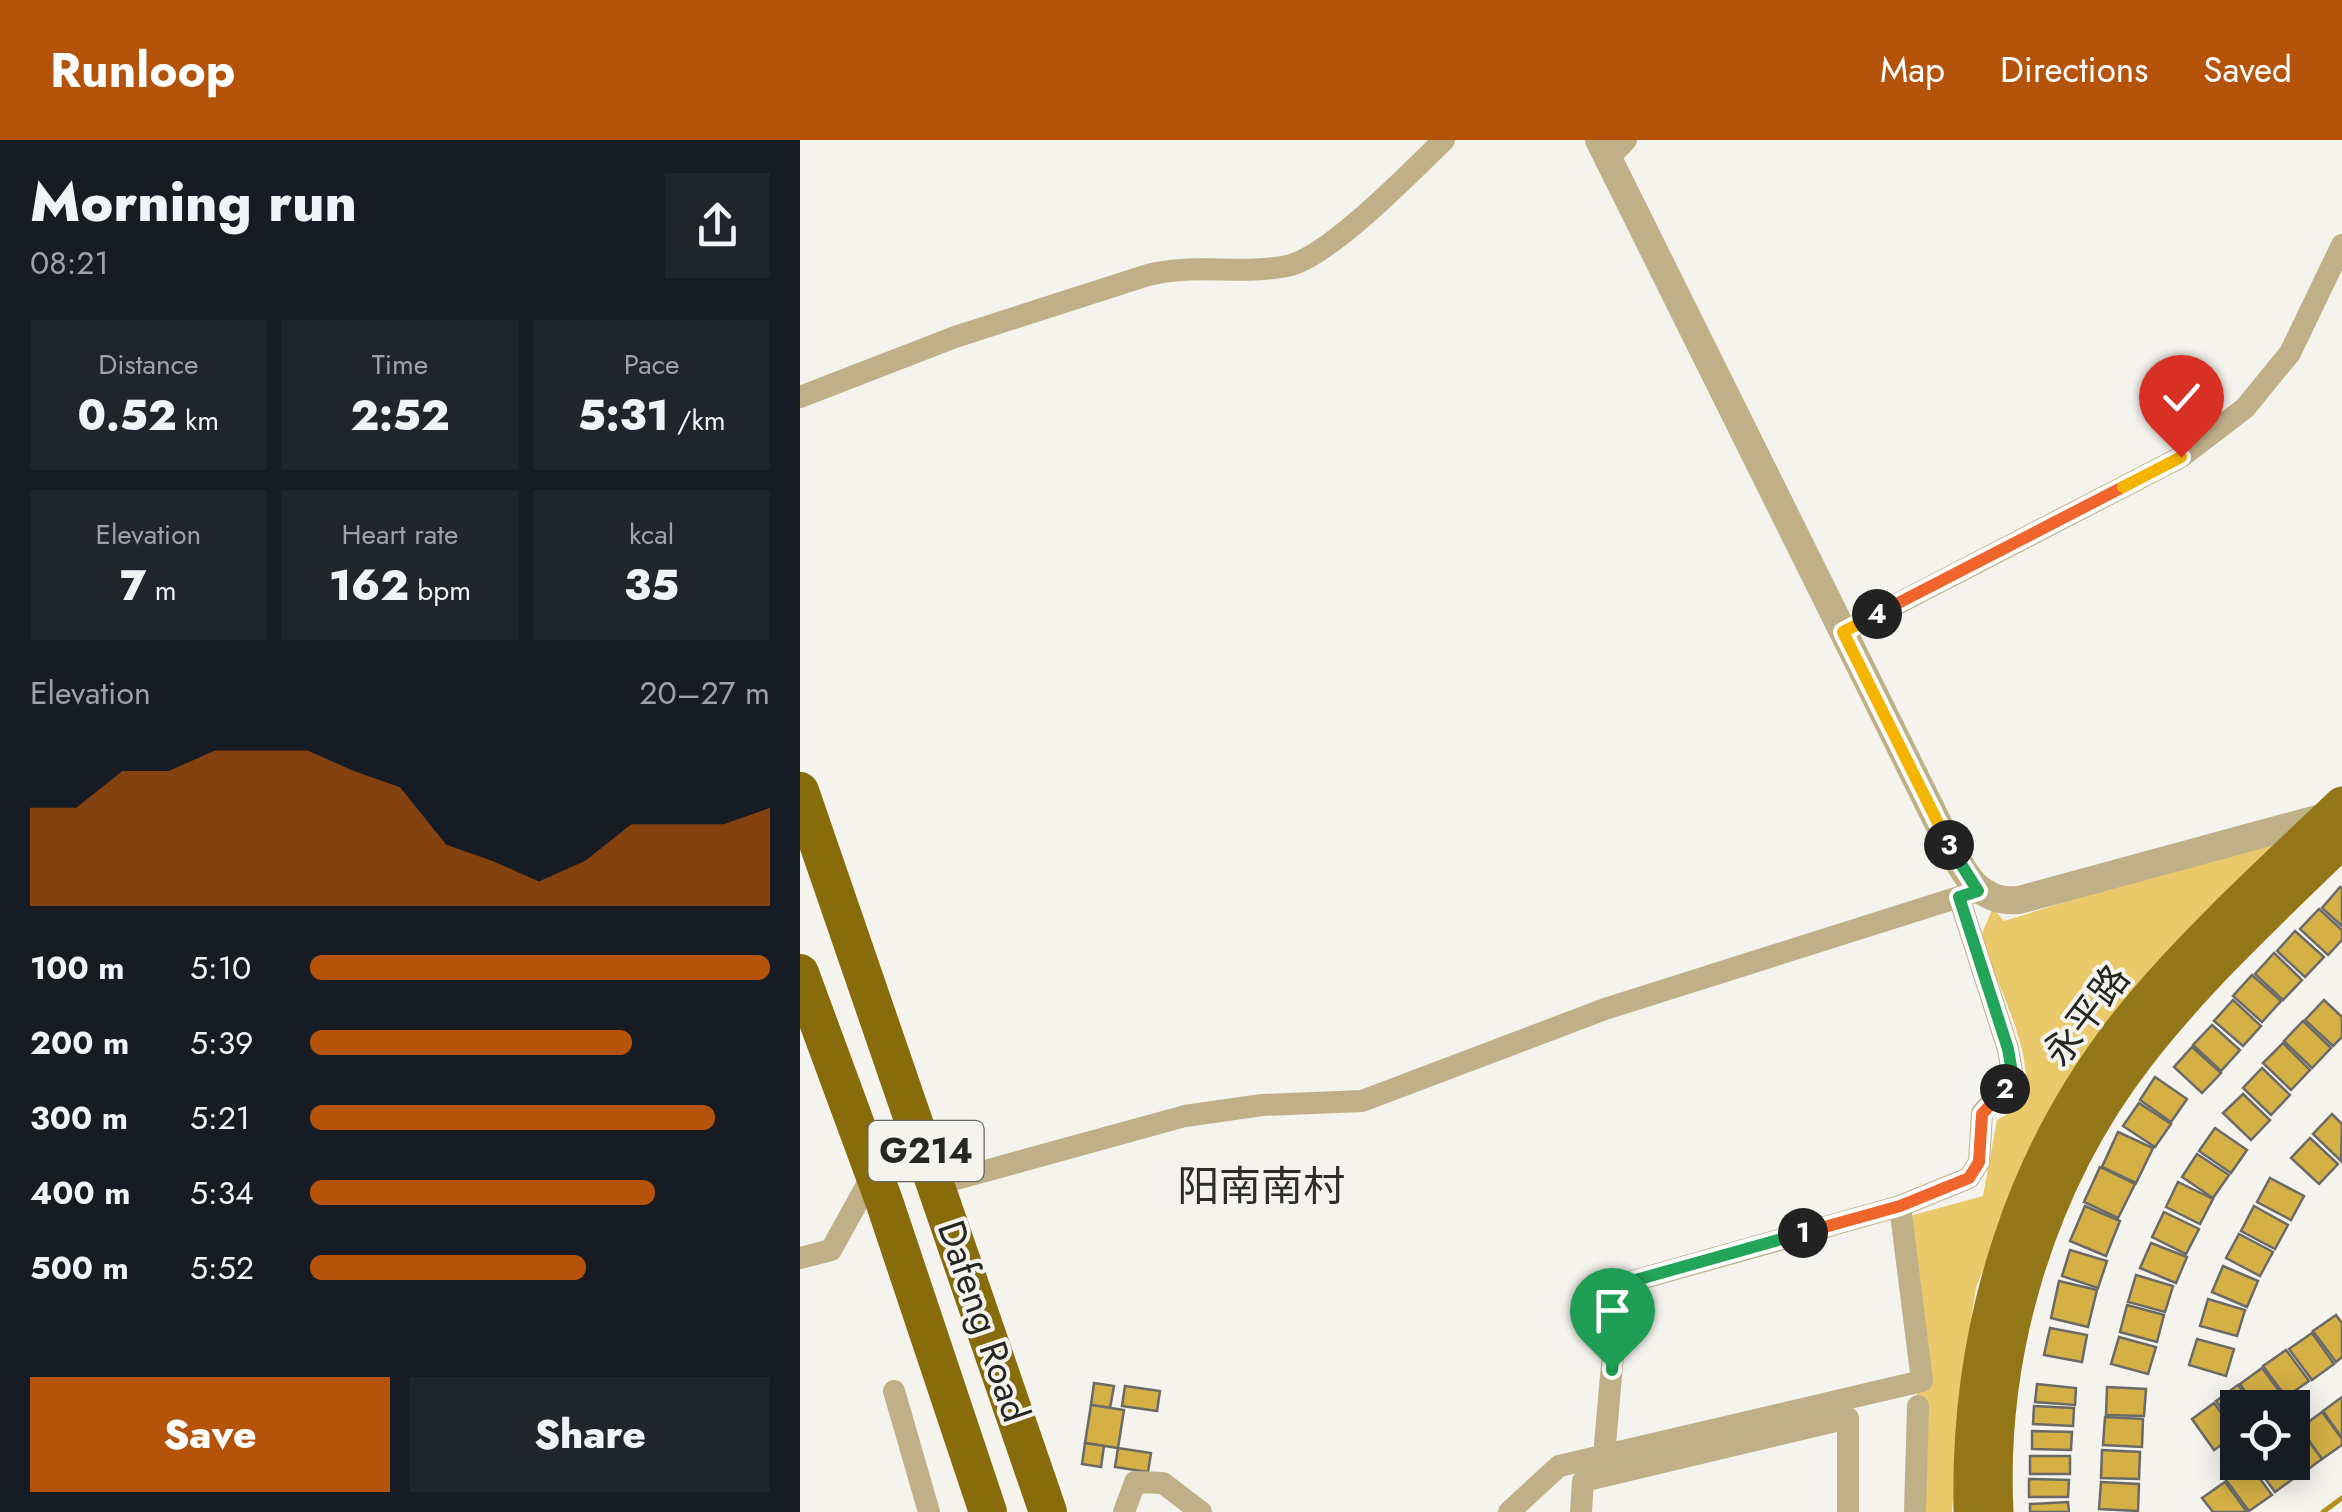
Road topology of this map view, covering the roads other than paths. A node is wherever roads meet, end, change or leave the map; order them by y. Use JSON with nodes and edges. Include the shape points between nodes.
{"nodes":[{"id":1,"x":1444,"y":140,"type":"edge"},
{"id":2,"x":1611,"y":146,"type":"edge"},
{"id":3,"x":2342,"y":246,"type":"edge"},
{"id":4,"x":800,"y":397,"type":"edge"},
{"id":5,"x":1843,"y":632,"type":"junction"},
{"id":6,"x":800,"y":791,"type":"edge"},
{"id":7,"x":2338,"y":820,"type":"edge"},
{"id":8,"x":1968,"y":894,"type":"junction"},
{"id":9,"x":800,"y":973,"type":"edge"},
{"id":10,"x":872,"y":1174,"type":"junction"},
{"id":11,"x":938,"y":1184,"type":"junction"},
{"id":12,"x":1900,"y":1206,"type":"junction"},
{"id":13,"x":800,"y":1258,"type":"edge"},
{"id":14,"x":894,"y":1391,"type":"dead end"},
{"id":15,"x":1918,"y":1406,"type":"dead end"},
{"id":16,"x":1604,"y":1456,"type":"junction"},
{"id":17,"x":929,"y":1512,"type":"edge"},
{"id":18,"x":988,"y":1512,"type":"edge"},
{"id":19,"x":1048,"y":1512,"type":"edge"},
{"id":20,"x":1124,"y":1512,"type":"edge"},
{"id":21,"x":1200,"y":1512,"type":"edge"},
{"id":22,"x":1509,"y":1512,"type":"edge"},
{"id":23,"x":1580,"y":1512,"type":"edge"},
{"id":24,"x":1848,"y":1512,"type":"edge"},
{"id":25,"x":1915,"y":1512,"type":"edge"},
{"id":26,"x":1971,"y":1512,"type":"edge"},
{"id":27,"x":1996,"y":1512,"type":"edge"}],
"edges":[{"from":1,"to":4,"type":"street","via":[[1298,263],[1172,268],[955,337]]},
{"from":2,"to":5,"type":"street"},
{"from":3,"to":5,"type":"street","via":[[2290,353],[2232,418],[2181,457]]},
{"from":5,"to":8,"type":"street"},
{"from":6,"to":11,"type":"highway","name":"Dafeng Road","number":"G214"},
{"from":7,"to":8,"type":"street","via":[[2019,900]]},
{"from":7,"to":26,"type":"main road","name":"永平路","via":[[2143,1005],[2055,1133],[1994,1289],[1974,1402]]},
{"from":7,"to":27,"type":"main road","name":"永平路","via":[[2115,1086],[2070,1161],[2030,1262],[2007,1350],[1996,1438]]},
{"from":8,"to":11,"type":"street","via":[[1605,1009],[1362,1101],[1185,1116]]},
{"from":8,"to":12,"type":"street","via":[[2013,1078],[1982,1114],[1979,1162],[1969,1178]]},
{"from":9,"to":10,"type":"highway","name":"Dafeng Road","number":"G214"},
{"from":10,"to":13,"type":"street","via":[[831,1250]]},
{"from":10,"to":18,"type":"highway","name":"Dafeng Road","number":"G214"},
{"from":11,"to":19,"type":"highway","name":"Dafeng Road","number":"G214"},
{"from":12,"to":16,"type":"street","via":[[1618,1285]]},
{"from":12,"to":16,"type":"street","via":[[1922,1381]]},
{"from":14,"to":17,"type":"street"},
{"from":15,"to":25,"type":"street"},
{"from":16,"to":22,"type":"street","via":[[1559,1466]]},
{"from":20,"to":21,"type":"street","via":[[1134,1482],[1163,1483]]},
{"from":23,"to":24,"type":"street","via":[[1583,1481],[1848,1418]]}]}
